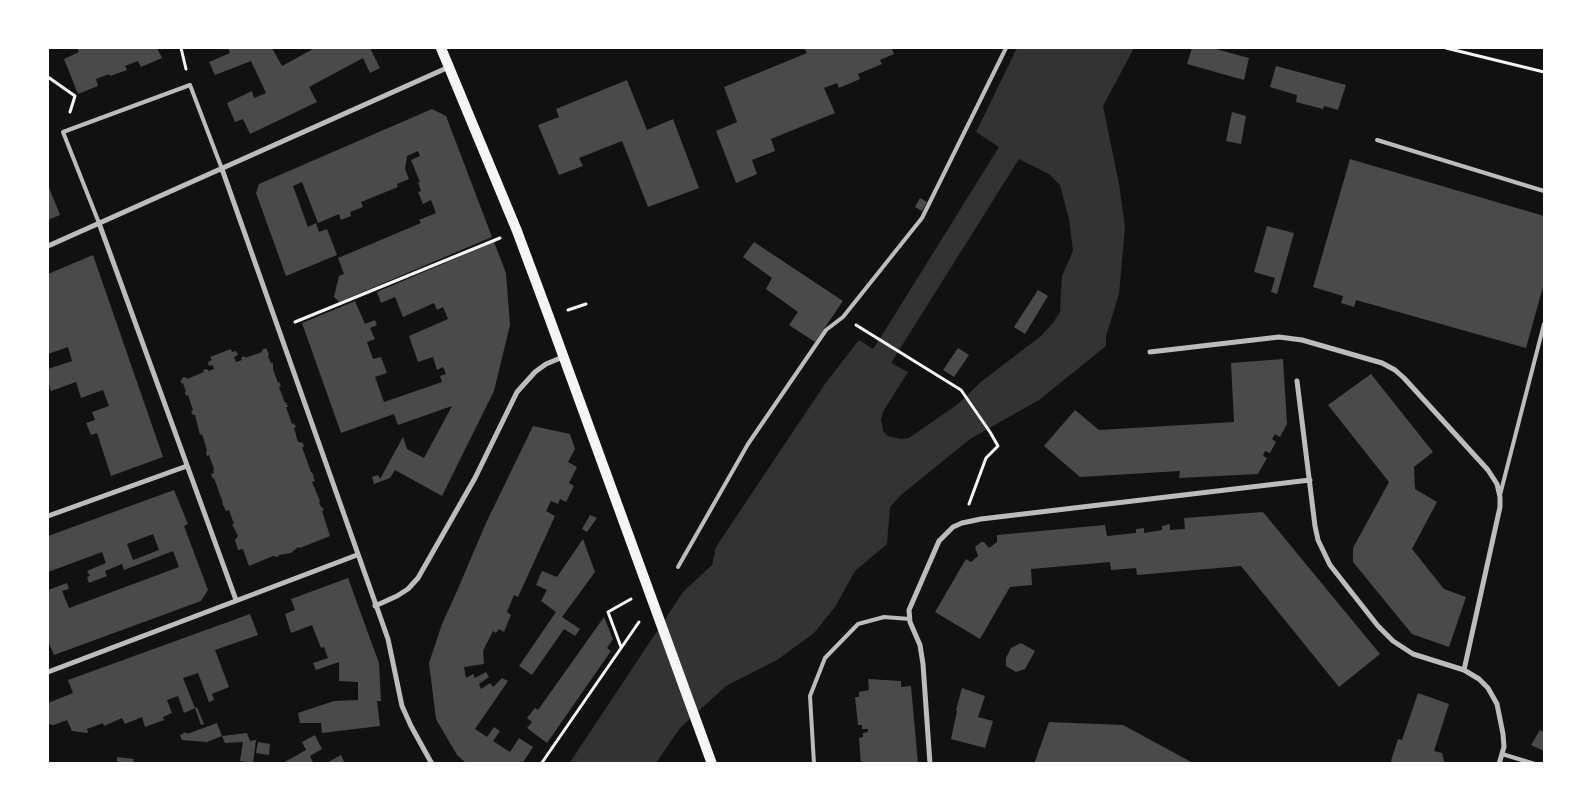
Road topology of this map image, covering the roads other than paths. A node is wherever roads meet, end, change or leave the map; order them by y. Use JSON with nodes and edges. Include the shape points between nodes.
{"nodes":[{"id":1,"x":441,"y":48,"type":"edge"},
{"id":2,"x":1006,"y":48,"type":"edge"},
{"id":3,"x":449,"y":68,"type":"junction"},
{"id":4,"x":1377,"y":140,"type":"dead end"},
{"id":5,"x":222,"y":168,"type":"junction"},
{"id":6,"x":1544,"y":191,"type":"edge"},
{"id":7,"x":99,"y":223,"type":"junction"},
{"id":8,"x":48,"y":246,"type":"edge"},
{"id":9,"x":1544,"y":324,"type":"edge"},
{"id":10,"x":1150,"y":352,"type":"dead end"},
{"id":11,"x":564,"y":356,"type":"junction"},
{"id":12,"x":1297,"y":381,"type":"dead end"},
{"id":13,"x":187,"y":466,"type":"junction"},
{"id":14,"x":1310,"y":480,"type":"junction"},
{"id":15,"x":1500,"y":497,"type":"junction"},
{"id":16,"x":48,"y":516,"type":"edge"},
{"id":17,"x":357,"y":555,"type":"junction"},
{"id":18,"x":678,"y":567,"type":"dead end"},
{"id":19,"x":236,"y":600,"type":"junction"},
{"id":20,"x":375,"y":606,"type":"junction"},
{"id":21,"x":910,"y":619,"type":"junction"},
{"id":22,"x":1464,"y":670,"type":"junction"},
{"id":23,"x":48,"y":672,"type":"edge"},
{"id":24,"x":1502,"y":754,"type":"junction"},
{"id":25,"x":711,"y":761,"type":"edge"},
{"id":26,"x":432,"y":764,"type":"edge"},
{"id":27,"x":814,"y":764,"type":"edge"},
{"id":28,"x":930,"y":764,"type":"edge"},
{"id":29,"x":1500,"y":764,"type":"edge"},
{"id":30,"x":1536,"y":764,"type":"edge"}],
"edges":[{"from":1,"to":3,"type":"main road"},
{"from":2,"to":18,"type":"lane","via":[[922,218],[843,317],[826,330],[748,444]]},
{"from":3,"to":5,"type":"street"},
{"from":3,"to":11,"type":"main road","via":[[517,231]]},
{"from":4,"to":6,"type":"lane"},
{"from":5,"to":7,"type":"street"},
{"from":5,"to":7,"type":"lane","via":[[190,85],[63,132]]},
{"from":5,"to":17,"type":"street"},
{"from":7,"to":8,"type":"street"},
{"from":7,"to":13,"type":"street"},
{"from":9,"to":15,"type":"lane"},
{"from":10,"to":15,"type":"street","via":[[1279,336],[1382,363],[1404,378],[1488,470]]},
{"from":11,"to":20,"type":"street","via":[[535,372],[517,392],[475,478],[418,578],[408,590]]},
{"from":11,"to":25,"type":"main road"},
{"from":12,"to":14,"type":"street"},
{"from":13,"to":16,"type":"street"},
{"from":13,"to":19,"type":"street"},
{"from":14,"to":21,"type":"street","via":[[962,523],[945,533],[939,541],[915,594]]},
{"from":14,"to":22,"type":"street","via":[[1315,526],[1324,553],[1378,626],[1413,654]]},
{"from":15,"to":22,"type":"street"},
{"from":17,"to":19,"type":"street"},
{"from":17,"to":20,"type":"street"},
{"from":19,"to":23,"type":"street"},
{"from":20,"to":26,"type":"street","via":[[391,649],[402,706]]},
{"from":21,"to":27,"type":"lane","via":[[884,617],[858,624],[825,658],[810,696]]},
{"from":21,"to":28,"type":"street","via":[[923,664]]},
{"from":22,"to":24,"type":"street","via":[[1480,679],[1497,704],[1503,734]]},
{"from":24,"to":29,"type":"street"},
{"from":24,"to":30,"type":"lane"}]}
